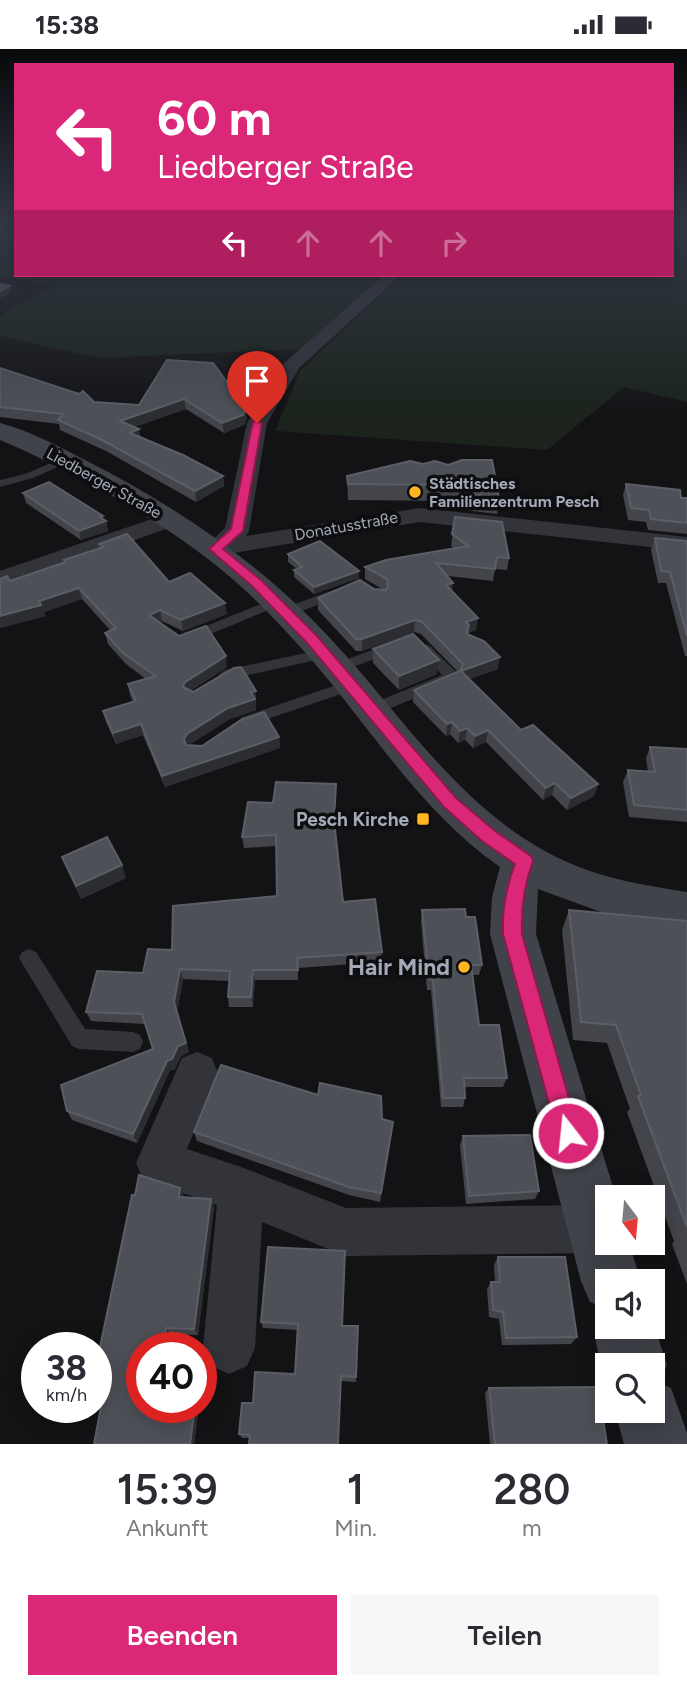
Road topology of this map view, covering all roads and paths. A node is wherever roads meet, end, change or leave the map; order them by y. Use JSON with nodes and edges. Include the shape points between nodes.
{"nodes":[{"id":1,"x":379,"y":287,"type":"edge"},
{"id":2,"x":2,"y":434,"type":"edge"},
{"id":3,"x":67,"y":460,"type":"junction"},
{"id":4,"x":0,"y":484,"type":"edge"},
{"id":5,"x":169,"y":520,"type":"junction"},
{"id":6,"x":687,"y":544,"type":"edge"},
{"id":7,"x":215,"y":549,"type":"junction"},
{"id":8,"x":0,"y":580,"type":"edge"},
{"id":9,"x":349,"y":588,"type":"edge"},
{"id":10,"x":281,"y":607,"type":"junction"},
{"id":11,"x":172,"y":634,"type":"edge"},
{"id":12,"x":346,"y":679,"type":"junction"},
{"id":13,"x":212,"y":684,"type":"edge"},
{"id":14,"x":236,"y":725,"type":"edge"},
{"id":15,"x":524,"y":861,"type":"junction"},
{"id":16,"x":687,"y":911,"type":"edge"},
{"id":17,"x":29,"y":958,"type":"dead end"},
{"id":18,"x":133,"y":1042,"type":"dead end"},
{"id":19,"x":197,"y":1073,"type":"dead end"},
{"id":20,"x":241,"y":1191,"type":"junction"},
{"id":21,"x":595,"y":1225,"type":"edge"},
{"id":22,"x":595,"y":1229,"type":"edge"},
{"id":23,"x":229,"y":1347,"type":"dead end"},
{"id":24,"x":651,"y":1423,"type":"edge"},
{"id":25,"x":657,"y":1444,"type":"edge"}],
"edges":[{"from":1,"to":7,"type":"street","via":[[291,365],[257,423],[237,531]]},
{"from":2,"to":3,"type":"main road","name":"Liedberger Straße"},
{"from":3,"to":4,"type":"lane"},
{"from":3,"to":5,"type":"main road","name":"Liedberger Straße"},
{"from":5,"to":7,"type":"main road","name":"Liedberger Straße"},
{"from":5,"to":8,"type":"street","name":"Liedberger Straße"},
{"from":6,"to":7,"type":"street","name":"Donatusstraße","via":[[420,516]]},
{"from":7,"to":10,"type":"main road","name":"Liedberger Straße"},
{"from":9,"to":10,"type":"lane"},
{"from":10,"to":11,"type":"lane","via":[[182,640]]},
{"from":10,"to":12,"type":"main road","name":"Liedberger Straße"},
{"from":12,"to":12,"type":"lane","via":[[409,641],[452,677]]},
{"from":12,"to":13,"type":"lane","via":[[230,673]]},
{"from":12,"to":14,"type":"lane"},
{"from":12,"to":15,"type":"main road","name":"Liedberger Straße","via":[[450,802]]},
{"from":15,"to":16,"type":"main road","name":"Liedberger Straße","via":[[591,889]]},
{"from":15,"to":21,"type":"main road","via":[[515,893],[513,934]]},
{"from":17,"to":18,"type":"lane","via":[[79,1039]]},
{"from":19,"to":20,"type":"street","via":[[159,1163]]},
{"from":20,"to":22,"type":"street","via":[[346,1232]]},
{"from":20,"to":23,"type":"street"},
{"from":24,"to":25,"type":"main road"}]}
